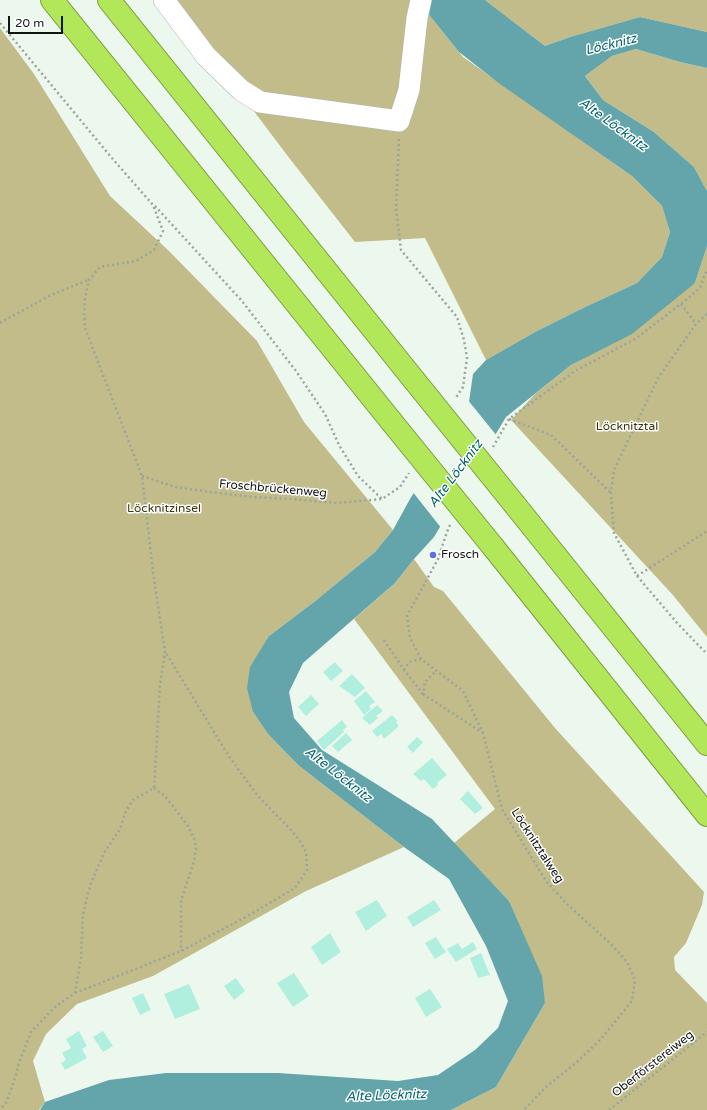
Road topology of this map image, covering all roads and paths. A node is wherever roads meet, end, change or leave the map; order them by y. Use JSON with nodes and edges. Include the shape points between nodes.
{"nodes":[{"id":1,"x":52,"y":0,"type":"edge"},
{"id":2,"x":109,"y":0,"type":"edge"},
{"id":3,"x":164,"y":0,"type":"edge"},
{"id":4,"x":419,"y":9,"type":"edge"},
{"id":5,"x":0,"y":23,"type":"edge"},
{"id":6,"x":399,"y":121,"type":"junction"},
{"id":7,"x":153,"y":205,"type":"junction"},
{"id":8,"x":707,"y":269,"type":"edge"},
{"id":9,"x":89,"y":280,"type":"junction"},
{"id":10,"x":681,"y":304,"type":"junction"},
{"id":11,"x":707,"y":314,"type":"edge"},
{"id":12,"x":0,"y":323,"type":"edge"},
{"id":13,"x":696,"y":324,"type":"junction"},
{"id":14,"x":463,"y":387,"type":"dead end"},
{"id":15,"x":508,"y":419,"type":"junction"},
{"id":16,"x":502,"y":431,"type":"dead end"},
{"id":17,"x":142,"y":476,"type":"junction"},
{"id":18,"x":400,"y":486,"type":"dead end"},
{"id":19,"x":612,"y":493,"type":"junction"},
{"id":20,"x":382,"y":499,"type":"junction"},
{"id":21,"x":707,"y":531,"type":"edge"},
{"id":22,"x":447,"y":532,"type":"dead end"},
{"id":23,"x":637,"y":576,"type":"junction"},
{"id":24,"x":384,"y":640,"type":"dead end"},
{"id":25,"x":166,"y":652,"type":"junction"},
{"id":26,"x":707,"y":654,"type":"edge"},
{"id":27,"x":421,"y":659,"type":"junction"},
{"id":28,"x":404,"y":670,"type":"junction"},
{"id":29,"x":436,"y":671,"type":"junction"},
{"id":30,"x":423,"y":694,"type":"junction"},
{"id":31,"x":483,"y":733,"type":"junction"},
{"id":32,"x":707,"y":744,"type":"edge"},
{"id":33,"x":154,"y":788,"type":"junction"},
{"id":34,"x":707,"y":815,"type":"edge"},
{"id":35,"x":181,"y":951,"type":"junction"},
{"id":36,"x":75,"y":993,"type":"junction"},
{"id":37,"x":707,"y":1032,"type":"edge"},
{"id":38,"x":0,"y":1110,"type":"edge"},
{"id":39,"x":524,"y":1110,"type":"edge"},
{"id":40,"x":609,"y":1110,"type":"edge"}],
"edges":[{"from":1,"to":34,"type":"highway","bridge":true},
{"from":2,"to":32,"type":"highway","bridge":true},
{"from":3,"to":6,"type":"lane","via":[[206,56],[241,90],[260,102]]},
{"from":4,"to":6,"type":"lane","via":[[409,90]]},
{"from":5,"to":7,"type":"path"},
{"from":6,"to":14,"type":"path","via":[[396,208],[401,250],[457,317],[467,358]]},
{"from":7,"to":9,"type":"path","via":[[163,231],[154,250],[136,261],[100,267]]},
{"from":7,"to":20,"type":"path","via":[[242,301],[296,371],[325,414],[339,445],[358,476]]},
{"from":8,"to":10,"type":"path","via":[[700,288]]},
{"from":9,"to":12,"type":"path","via":[[49,296]]},
{"from":9,"to":17,"type":"path","via":[[85,298],[85,328]]},
{"from":10,"to":13,"type":"path"},
{"from":10,"to":15,"type":"path","via":[[635,339],[575,371]]},
{"from":11,"to":13,"type":"path"},
{"from":13,"to":19,"type":"path","via":[[658,378],[614,470]]},
{"from":15,"to":16,"type":"path"},
{"from":15,"to":19,"type":"path","via":[[551,434]]},
{"from":17,"to":20,"type":"path","name":"Froschbrückenweg","via":[[175,487],[252,498],[337,503]]},
{"from":17,"to":25,"type":"path","via":[[153,572]]},
{"from":18,"to":20,"type":"path"},
{"from":19,"to":23,"type":"path","via":[[614,533]]},
{"from":21,"to":23,"type":"path"},
{"from":22,"to":27,"type":"path","name":"Löcknitztalweg","via":[[438,559],[407,616],[410,638]]},
{"from":23,"to":26,"type":"path"},
{"from":24,"to":28,"type":"path"},
{"from":25,"to":33,"type":"path","via":[[160,685]]},
{"from":25,"to":35,"type":"path","via":[[238,769],[258,796],[291,830],[306,852],[307,870],[295,888],[246,918]]},
{"from":27,"to":28,"type":"path","via":[[409,662]]},
{"from":27,"to":29,"type":"path","name":"Löcknitztalweg"},
{"from":28,"to":30,"type":"path"},
{"from":29,"to":30,"type":"path","via":[[425,682]]},
{"from":29,"to":31,"type":"path","name":"Löcknitztalweg","via":[[463,692]]},
{"from":30,"to":31,"type":"path"},
{"from":31,"to":39,"type":"path","name":"Löcknitztalweg","via":[[502,809],[546,881],[612,945],[627,962],[635,980],[632,1001],[600,1040],[546,1087]]},
{"from":33,"to":35,"type":"path","via":[[166,796],[195,840],[193,864],[181,900]]},
{"from":33,"to":36,"type":"path","via":[[132,800],[120,829],[104,853],[91,883],[83,914],[81,958]]},
{"from":35,"to":36,"type":"path"},
{"from":36,"to":38,"type":"path","via":[[56,1006],[31,1032],[6,1103]]},
{"from":37,"to":40,"type":"path","name":"Oberförstereiweg"}]}
